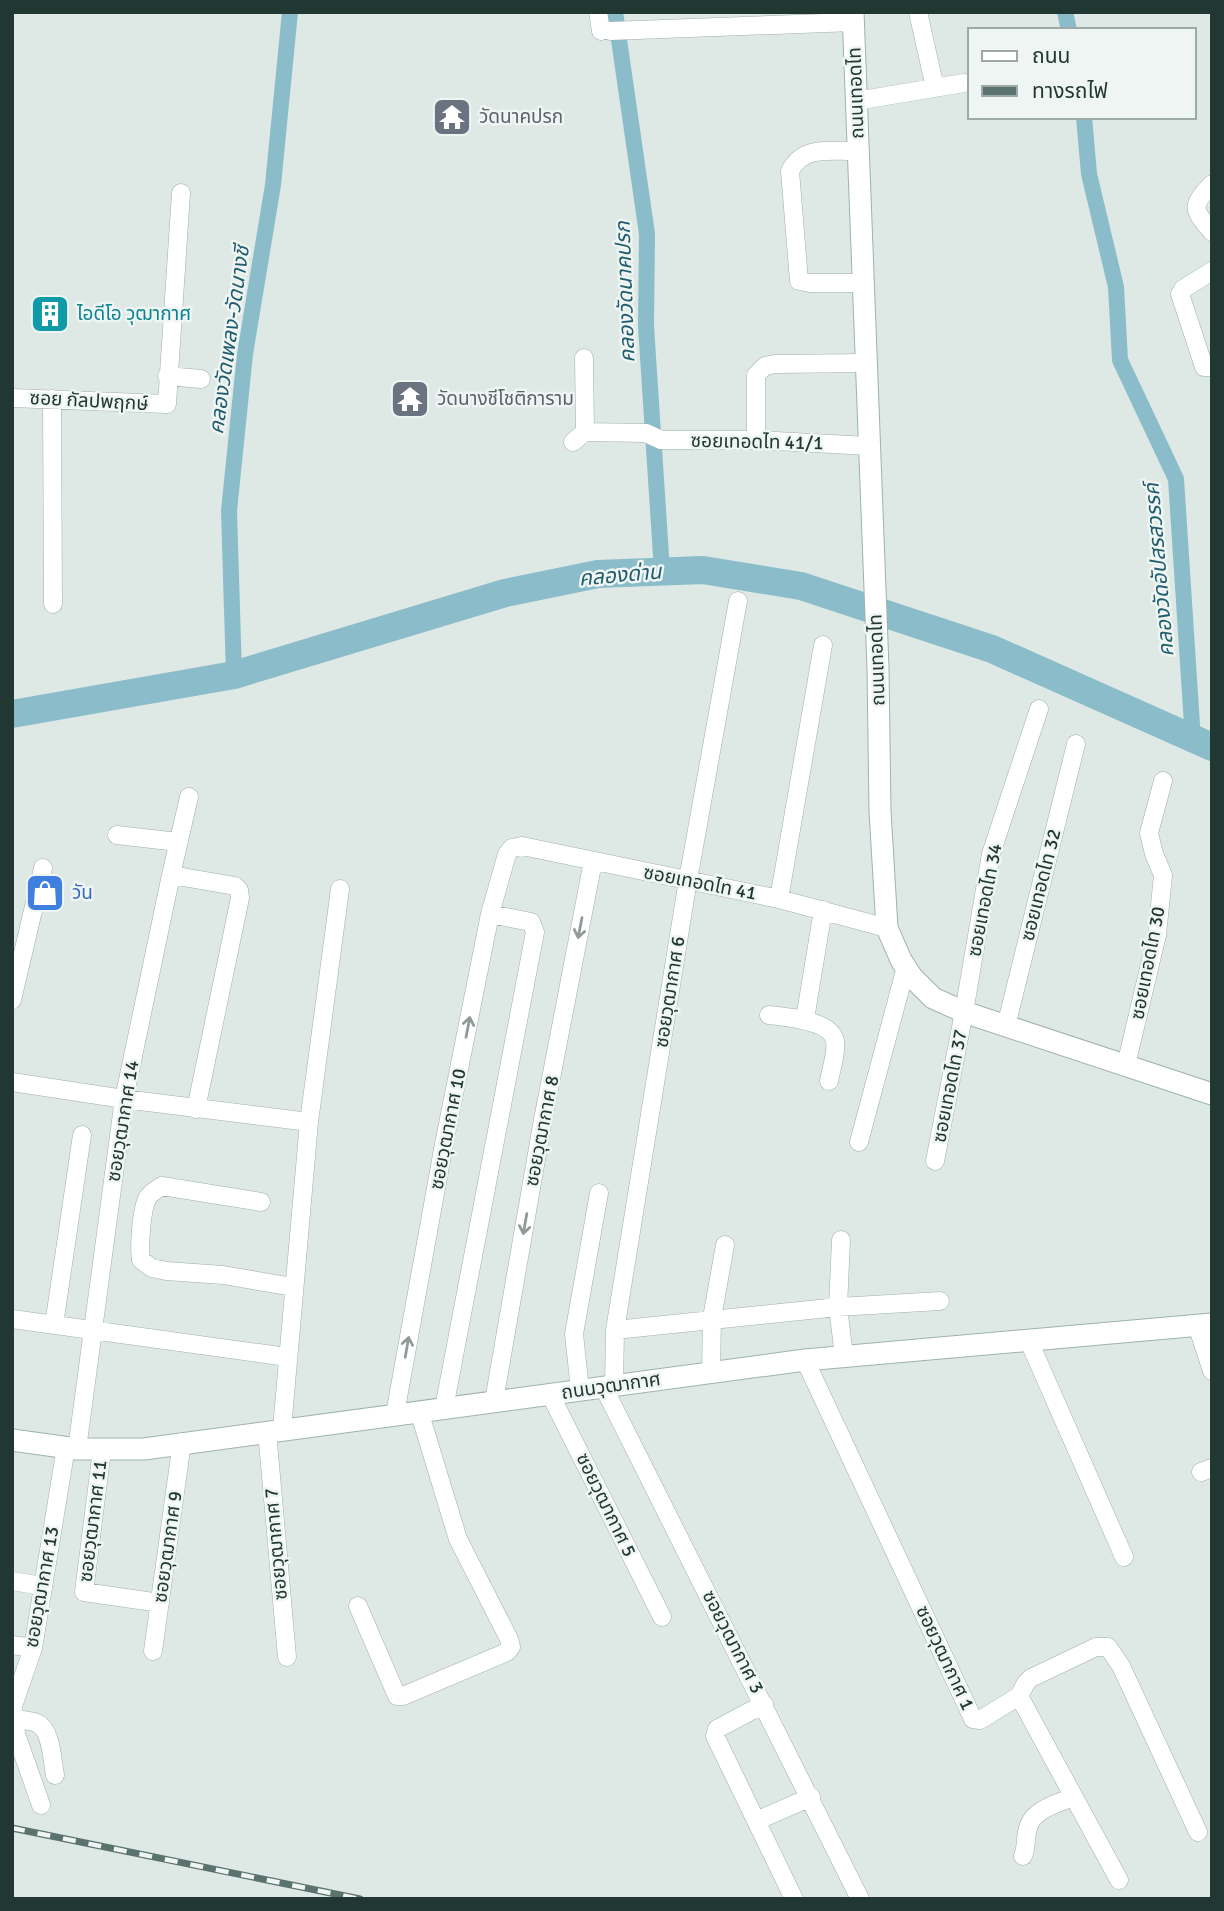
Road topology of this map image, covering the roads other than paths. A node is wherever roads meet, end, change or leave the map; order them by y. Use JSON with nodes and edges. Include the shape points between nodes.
{"nodes":[{"id":1,"x":598,"y":12,"type":"edge"},
{"id":2,"x":918,"y":12,"type":"edge"},
{"id":3,"x":853,"y":17,"type":"edge"},
{"id":4,"x":964,"y":83,"type":"dead end"},
{"id":5,"x":934,"y":88,"type":"junction"},
{"id":6,"x":856,"y":101,"type":"junction"},
{"id":7,"x":858,"y":151,"type":"junction"},
{"id":8,"x":1212,"y":184,"type":"edge"},
{"id":9,"x":181,"y":193,"type":"dead end"},
{"id":10,"x":1212,"y":232,"type":"edge"},
{"id":11,"x":1212,"y":271,"type":"edge"},
{"id":12,"x":863,"y":283,"type":"junction"},
{"id":13,"x":584,"y":358,"type":"dead end"},
{"id":14,"x":866,"y":363,"type":"junction"},
{"id":15,"x":1212,"y":367,"type":"edge"},
{"id":16,"x":167,"y":376,"type":"junction"},
{"id":17,"x":201,"y":379,"type":"dead end"},
{"id":18,"x":12,"y":398,"type":"edge"},
{"id":19,"x":52,"y":399,"type":"junction"},
{"id":20,"x":756,"y":440,"type":"junction"},
{"id":21,"x":869,"y":446,"type":"junction"},
{"id":22,"x":738,"y":601,"type":"dead end"},
{"id":23,"x":54,"y":604,"type":"dead end"},
{"id":24,"x":823,"y":645,"type":"dead end"},
{"id":25,"x":1039,"y":709,"type":"dead end"},
{"id":26,"x":1076,"y":744,"type":"dead end"},
{"id":27,"x":1163,"y":780,"type":"dead end"},
{"id":28,"x":190,"y":797,"type":"dead end"},
{"id":29,"x":117,"y":835,"type":"dead end"},
{"id":30,"x":178,"y":842,"type":"junction"},
{"id":31,"x":512,"y":848,"type":"joint"},
{"id":32,"x":593,"y":861,"type":"junction"},
{"id":33,"x":43,"y":868,"type":"dead end"},
{"id":34,"x":171,"y":874,"type":"junction"},
{"id":35,"x":688,"y":880,"type":"junction"},
{"id":36,"x":340,"y":889,"type":"dead end"},
{"id":37,"x":779,"y":899,"type":"junction"},
{"id":38,"x":823,"y":910,"type":"junction"},
{"id":39,"x":490,"y":914,"type":"junction"},
{"id":40,"x":887,"y":928,"type":"junction"},
{"id":41,"x":906,"y":967,"type":"junction"},
{"id":42,"x":12,"y":1000,"type":"edge"},
{"id":43,"x":964,"y":1012,"type":"junction"},
{"id":44,"x":769,"y":1015,"type":"dead end"},
{"id":45,"x":806,"y":1019,"type":"junction"},
{"id":46,"x":1006,"y":1026,"type":"junction"},
{"id":47,"x":1126,"y":1065,"type":"junction"},
{"id":48,"x":829,"y":1081,"type":"dead end"},
{"id":49,"x":12,"y":1082,"type":"edge"},
{"id":50,"x":1212,"y":1094,"type":"edge"},
{"id":51,"x":124,"y":1099,"type":"junction"},
{"id":52,"x":196,"y":1109,"type":"junction"},
{"id":53,"x":309,"y":1122,"type":"junction"},
{"id":54,"x":82,"y":1135,"type":"dead end"},
{"id":55,"x":859,"y":1142,"type":"dead end"},
{"id":56,"x":935,"y":1161,"type":"dead end"},
{"id":57,"x":599,"y":1192,"type":"dead end"},
{"id":58,"x":261,"y":1202,"type":"dead end"},
{"id":59,"x":841,"y":1240,"type":"dead end"},
{"id":60,"x":725,"y":1245,"type":"dead end"},
{"id":61,"x":293,"y":1287,"type":"junction"},
{"id":62,"x":940,"y":1301,"type":"dead end"},
{"id":63,"x":838,"y":1307,"type":"junction"},
{"id":64,"x":712,"y":1318,"type":"junction"},
{"id":65,"x":12,"y":1320,"type":"edge"},
{"id":66,"x":1204,"y":1324,"type":"edge"},
{"id":67,"x":54,"y":1325,"type":"junction"},
{"id":68,"x":94,"y":1330,"type":"junction"},
{"id":69,"x":615,"y":1330,"type":"junction"},
{"id":70,"x":1028,"y":1339,"type":"junction"},
{"id":71,"x":844,"y":1356,"type":"junction"},
{"id":72,"x":286,"y":1357,"type":"junction"},
{"id":73,"x":805,"y":1360,"type":"junction"},
{"id":74,"x":1212,"y":1371,"type":"edge"},
{"id":75,"x":711,"y":1372,"type":"junction"},
{"id":76,"x":609,"y":1386,"type":"junction"},
{"id":77,"x":580,"y":1390,"type":"junction"},
{"id":78,"x":550,"y":1394,"type":"junction"},
{"id":79,"x":494,"y":1401,"type":"junction"},
{"id":80,"x":444,"y":1408,"type":"junction"},
{"id":81,"x":419,"y":1411,"type":"junction"},
{"id":82,"x":396,"y":1414,"type":"junction"},
{"id":83,"x":274,"y":1430,"type":"junction"},
{"id":84,"x":12,"y":1440,"type":"edge"},
{"id":85,"x":182,"y":1443,"type":"junction"},
{"id":86,"x":72,"y":1448,"type":"junction"},
{"id":87,"x":102,"y":1450,"type":"junction"},
{"id":88,"x":1124,"y":1557,"type":"dead end"},
{"id":89,"x":12,"y":1581,"type":"edge"},
{"id":90,"x":42,"y":1586,"type":"junction"},
{"id":91,"x":160,"y":1603,"type":"junction"},
{"id":92,"x":358,"y":1606,"type":"dead end"},
{"id":93,"x":662,"y":1617,"type":"dead end"},
{"id":94,"x":12,"y":1645,"type":"edge"},
{"id":95,"x":33,"y":1648,"type":"junction"},
{"id":96,"x":153,"y":1651,"type":"dead end"},
{"id":97,"x":287,"y":1657,"type":"dead end"},
{"id":98,"x":1019,"y":1696,"type":"junction"},
{"id":99,"x":764,"y":1704,"type":"junction"},
{"id":100,"x":13,"y":1710,"type":"edge"},
{"id":101,"x":55,"y":1775,"type":"dead end"},
{"id":102,"x":811,"y":1797,"type":"junction"},
{"id":103,"x":1073,"y":1797,"type":"junction"},
{"id":104,"x":41,"y":1805,"type":"dead end"},
{"id":105,"x":756,"y":1821,"type":"junction"},
{"id":106,"x":1198,"y":1832,"type":"dead end"},
{"id":107,"x":1023,"y":1856,"type":"dead end"},
{"id":108,"x":1119,"y":1880,"type":"dead end"},
{"id":109,"x":794,"y":1899,"type":"edge"},
{"id":110,"x":860,"y":1899,"type":"edge"}],
"edges":[{"from":1,"to":3,"type":"street","via":[[612,31]]},
{"from":2,"to":5,"type":"street"},
{"from":3,"to":6,"type":"main road","name":"ถนนเทอดไท"},
{"from":4,"to":5,"type":"street"},
{"from":5,"to":6,"type":"street"},
{"from":6,"to":7,"type":"main road","name":"ถนนเทอดไท"},
{"from":7,"to":12,"type":"main road","name":"ถนนเทอดไท"},
{"from":7,"to":12,"type":"street","via":[[809,152],[797,159],[790,171],[799,281]]},
{"from":8,"to":10,"type":"street","via":[[1195,206]]},
{"from":9,"to":16,"type":"street"},
{"from":11,"to":15,"type":"street","via":[[1180,294],[1204,367]]},
{"from":12,"to":14,"type":"main road","name":"ถนนเทอดไท"},
{"from":13,"to":20,"type":"street","name":"ซอยเทอดไท 41/1","via":[[579,437]]},
{"from":14,"to":20,"type":"street","via":[[765,366],[756,375]]},
{"from":14,"to":21,"type":"main road","name":"ถนนเทอดไท"},
{"from":16,"to":17,"type":"street"},
{"from":16,"to":19,"type":"street","name":"ซอย กัลปพฤกษ์","via":[[167,404]]},
{"from":18,"to":19,"type":"street","name":"ซอย กัลปพฤกษ์"},
{"from":19,"to":23,"type":"street"},
{"from":20,"to":21,"type":"street","name":"ซอยเทอดไท 41/1"},
{"from":21,"to":40,"type":"main road","name":"ถนนเทอดไท"},
{"from":22,"to":35,"type":"street","name":"ซอยวุฒากาศ 6"},
{"from":24,"to":37,"type":"street"},
{"from":25,"to":43,"type":"street","name":"ซอยเทอดไท 34","via":[[990,854]]},
{"from":26,"to":46,"type":"street","name":"ซอยเทอดไท 32"},
{"from":27,"to":47,"type":"street","name":"ซอยเทอดไท 30","via":[[1149,833],[1163,876],[1157,935]]},
{"from":28,"to":30,"type":"street","name":"ซอยวุฒากาศ 14"},
{"from":29,"to":30,"type":"street"},
{"from":30,"to":34,"type":"street","name":"ซอยวุฒากาศ 14"},
{"from":31,"to":32,"type":"street","name":"ซอยเทอดไท 41","via":[[522,846]]},
{"from":31,"to":39,"type":"street","name":"ซอยวุฒากาศ 10"},
{"from":32,"to":35,"type":"street","name":"ซอยเทอดไท 41"},
{"from":32,"to":79,"type":"street","name":"ซอยวุฒากาศ 8","one_way":true},
{"from":33,"to":42,"type":"street"},
{"from":34,"to":51,"type":"street","name":"ซอยวุฒากาศ 14"},
{"from":34,"to":52,"type":"street","via":[[235,886],[240,898]]},
{"from":35,"to":37,"type":"street","name":"ซอยเทอดไท 41"},
{"from":35,"to":69,"type":"street","name":"ซอยวุฒากาศ 6"},
{"from":36,"to":53,"type":"street","name":"ซอยวุฒากาศ 7"},
{"from":37,"to":38,"type":"street","name":"ซอยเทอดไท 41"},
{"from":38,"to":40,"type":"street","name":"ซอยเทอดไท 41"},
{"from":38,"to":45,"type":"street"},
{"from":39,"to":80,"type":"street","via":[[531,922],[535,932]]},
{"from":82,"to":39,"type":"street","name":"ซอยวุฒากาศ 10","one_way":true},
{"from":40,"to":41,"type":"main road","name":"ถนนเทอดไท"},
{"from":41,"to":43,"type":"main road","name":"ถนนเทอดไท","via":[[933,998]]},
{"from":41,"to":55,"type":"street"},
{"from":43,"to":46,"type":"main road","name":"ถนนเทอดไท"},
{"from":43,"to":56,"type":"street","name":"ซอยเทอดไท 37"},
{"from":44,"to":45,"type":"street"},
{"from":45,"to":48,"type":"street","via":[[835,1039]]},
{"from":46,"to":47,"type":"main road","name":"ถนนเทอดไท"},
{"from":47,"to":50,"type":"main road","name":"ถนนเทอดไท"},
{"from":49,"to":51,"type":"street"},
{"from":51,"to":52,"type":"street"},
{"from":51,"to":68,"type":"street","name":"ซอยวุฒากาศ 14"},
{"from":52,"to":53,"type":"street"},
{"from":53,"to":61,"type":"street","name":"ซอยวุฒากาศ 7"},
{"from":54,"to":67,"type":"street"},
{"from":57,"to":77,"type":"street","via":[[574,1334]]},
{"from":58,"to":61,"type":"street","via":[[162,1186],[148,1197],[145,1206],[141,1261],[166,1271]]},
{"from":59,"to":63,"type":"street"},
{"from":60,"to":64,"type":"street"},
{"from":61,"to":72,"type":"street","name":"ซอยวุฒากาศ 7"},
{"from":62,"to":63,"type":"street"},
{"from":63,"to":64,"type":"street"},
{"from":63,"to":71,"type":"street"},
{"from":64,"to":69,"type":"street"},
{"from":64,"to":75,"type":"street"},
{"from":65,"to":67,"type":"street"},
{"from":66,"to":70,"type":"main road","name":"ถนนวุฒากาศ"},
{"from":66,"to":74,"type":"street"},
{"from":67,"to":68,"type":"street"},
{"from":68,"to":72,"type":"street"},
{"from":68,"to":86,"type":"street","name":"ซอยวุฒากาศ 14"},
{"from":69,"to":76,"type":"street","name":"ซอยวุฒากาศ 6"},
{"from":70,"to":71,"type":"main road","name":"ถนนวุฒากาศ"},
{"from":70,"to":88,"type":"street"},
{"from":71,"to":73,"type":"main road","name":"ถนนวุฒากาศ"},
{"from":72,"to":83,"type":"street","name":"ซอยวุฒากาศ 7"},
{"from":73,"to":75,"type":"main road","name":"ถนนวุฒากาศ"},
{"from":73,"to":98,"type":"street","name":"ซอยวุฒากาศ 1","via":[[973,1719],[980,1720]]},
{"from":75,"to":76,"type":"main road","name":"ถนนวุฒากาศ"},
{"from":76,"to":77,"type":"main road","name":"ถนนวุฒากาศ"},
{"from":76,"to":99,"type":"street","name":"ซอยวุฒากาศ 3"},
{"from":77,"to":78,"type":"main road","name":"ถนนวุฒากาศ"},
{"from":78,"to":79,"type":"main road","name":"ถนนวุฒากาศ"},
{"from":78,"to":93,"type":"street","name":"ซอยวุฒากาศ 5"},
{"from":79,"to":80,"type":"main road","name":"ถนนวุฒากาศ"},
{"from":80,"to":81,"type":"main road","name":"ถนนวุฒากาศ"},
{"from":81,"to":82,"type":"main road","name":"ถนนวุฒากาศ"},
{"from":81,"to":92,"type":"street","via":[[458,1539],[511,1647],[397,1696]]},
{"from":82,"to":83,"type":"main road","name":"ถนนวุฒากาศ"},
{"from":83,"to":85,"type":"main road","name":"ถนนวุฒากาศ"},
{"from":83,"to":97,"type":"street","name":"ซอยวุฒากาศ 7"},
{"from":84,"to":86,"type":"main road","name":"ถนนวุฒากาศ"},
{"from":85,"to":87,"type":"main road","name":"ถนนวุฒากาศ"},
{"from":85,"to":91,"type":"street","name":"ซอยวุฒากาศ 9"},
{"from":86,"to":87,"type":"main road","name":"ถนนวุฒากาศ"},
{"from":86,"to":90,"type":"street","name":"ซอยวุฒากาศ 13"},
{"from":87,"to":91,"type":"street","name":"ซอยวุฒากาศ 11","via":[[84,1592]]},
{"from":89,"to":90,"type":"street"},
{"from":90,"to":95,"type":"street","name":"ซอยวุฒากาศ 13"},
{"from":91,"to":96,"type":"street","name":"ซอยวุฒากาศ 9"},
{"from":94,"to":95,"type":"street"},
{"from":95,"to":100,"type":"street","name":"ซอยวุฒากาศ 13"},
{"from":98,"to":103,"type":"street"},
{"from":98,"to":106,"type":"street","via":[[1031,1678],[1096,1647],[1108,1647]]},
{"from":99,"to":102,"type":"street","name":"ซอยวุฒากาศ 3"},
{"from":99,"to":105,"type":"street","via":[[715,1732]]},
{"from":100,"to":101,"type":"street","via":[[41,1727]]},
{"from":100,"to":104,"type":"street","via":[[16,1734]]},
{"from":102,"to":105,"type":"street"},
{"from":102,"to":110,"type":"street","name":"ซอยวุฒากาศ 3"},
{"from":103,"to":107,"type":"street","via":[[1032,1819]]},
{"from":103,"to":108,"type":"street"},
{"from":105,"to":109,"type":"street"}]}
